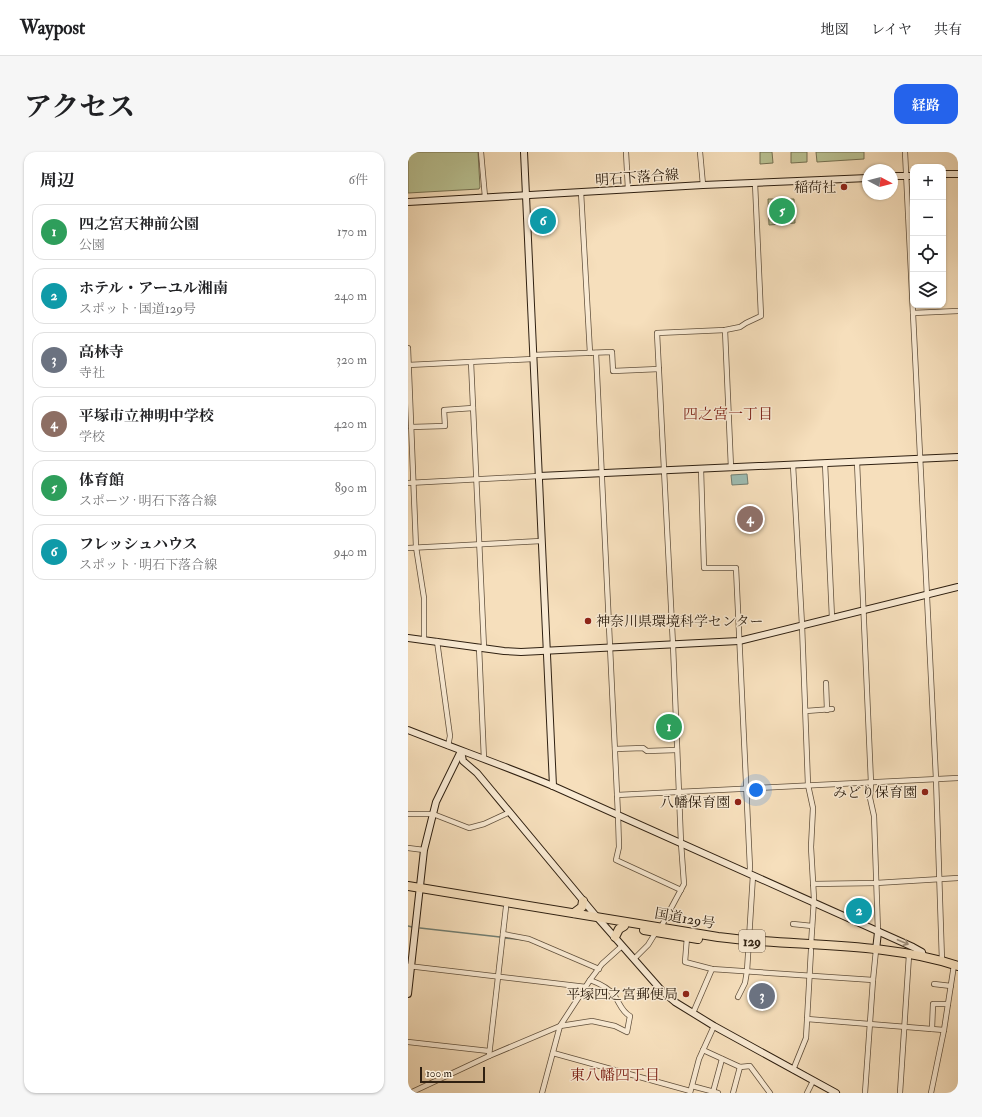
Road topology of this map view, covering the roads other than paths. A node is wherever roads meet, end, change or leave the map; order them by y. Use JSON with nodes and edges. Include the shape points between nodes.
{"nodes":[{"id":1,"x":481,"y":152,"type":"edge"},
{"id":2,"x":524,"y":152,"type":"edge"},
{"id":3,"x":626,"y":152,"type":"edge"},
{"id":4,"x":700,"y":152,"type":"edge"},
{"id":5,"x":905,"y":152,"type":"edge"},
{"id":6,"x":946,"y":174,"type":"edge"},
{"id":7,"x":958,"y":174,"type":"edge"},
{"id":8,"x":898,"y":176,"type":"edge"},
{"id":9,"x":910,"y":176,"type":"edge"},
{"id":10,"x":862,"y":178,"type":"edge"},
{"id":11,"x":755,"y":183,"type":"junction"},
{"id":12,"x":703,"y":185,"type":"junction"},
{"id":13,"x":628,"y":189,"type":"junction"},
{"id":14,"x":581,"y":192,"type":"junction"},
{"id":15,"x":526,"y":195,"type":"junction"},
{"id":16,"x":485,"y":197,"type":"junction"},
{"id":17,"x":911,"y":200,"type":"edge"},
{"id":18,"x":408,"y":202,"type":"edge"},
{"id":19,"x":958,"y":311,"type":"edge"},
{"id":20,"x":913,"y":313,"type":"junction"},
{"id":21,"x":725,"y":330,"type":"junction"},
{"id":22,"x":408,"y":348,"type":"edge"},
{"id":23,"x":590,"y":353,"type":"junction"},
{"id":24,"x":596,"y":353,"type":"junction"},
{"id":25,"x":533,"y":357,"type":"junction"},
{"id":26,"x":471,"y":362,"type":"junction"},
{"id":27,"x":408,"y":365,"type":"edge"},
{"id":28,"x":659,"y":369,"type":"junction"},
{"id":29,"x":473,"y":408,"type":"junction"},
{"id":30,"x":411,"y":427,"type":"junction"},
{"id":31,"x":958,"y":457,"type":"edge"},
{"id":32,"x":920,"y":459,"type":"junction"},
{"id":33,"x":857,"y":462,"type":"junction"},
{"id":34,"x":825,"y":463,"type":"junction"},
{"id":35,"x":793,"y":465,"type":"junction"},
{"id":36,"x":731,"y":468,"type":"junction"},
{"id":37,"x":701,"y":469,"type":"junction"},
{"id":38,"x":664,"y":471,"type":"junction"},
{"id":39,"x":602,"y":474,"type":"junction"},
{"id":40,"x":539,"y":476,"type":"junction"},
{"id":41,"x":476,"y":479,"type":"junction"},
{"id":42,"x":411,"y":483,"type":"edge"},
{"id":43,"x":542,"y":541,"type":"junction"},
{"id":44,"x":479,"y":544,"type":"junction"},
{"id":45,"x":416,"y":547,"type":"junction"},
{"id":46,"x":408,"y":548,"type":"edge"},
{"id":47,"x":958,"y":587,"type":"edge"},
{"id":48,"x":927,"y":595,"type":"junction"},
{"id":49,"x":864,"y":611,"type":"junction"},
{"id":50,"x":832,"y":618,"type":"junction"},
{"id":51,"x":802,"y":626,"type":"junction"},
{"id":52,"x":408,"y":638,"type":"edge"},
{"id":53,"x":424,"y":639,"type":"junction"},
{"id":54,"x":437,"y":641,"type":"junction"},
{"id":55,"x":739,"y":641,"type":"junction"},
{"id":56,"x":673,"y":645,"type":"junction"},
{"id":57,"x":482,"y":648,"type":"junction"},
{"id":58,"x":610,"y":648,"type":"junction"},
{"id":59,"x":546,"y":651,"type":"junction"},
{"id":60,"x":826,"y":683,"type":"dead end"},
{"id":61,"x":806,"y":711,"type":"junction"},
{"id":62,"x":408,"y":730,"type":"edge"},
{"id":63,"x":448,"y":746,"type":"junction"},
{"id":64,"x":614,"y":749,"type":"junction"},
{"id":65,"x":677,"y":750,"type":"junction"},
{"id":66,"x":461,"y":751,"type":"junction"},
{"id":67,"x":484,"y":759,"type":"junction"},
{"id":68,"x":958,"y":778,"type":"edge"},
{"id":69,"x":936,"y":779,"type":"junction"},
{"id":70,"x":872,"y":783,"type":"junction"},
{"id":71,"x":808,"y":785,"type":"junction"},
{"id":72,"x":553,"y":786,"type":"junction"},
{"id":73,"x":746,"y":788,"type":"junction"},
{"id":74,"x":679,"y":791,"type":"junction"},
{"id":75,"x":617,"y":795,"type":"junction"},
{"id":76,"x":510,"y":812,"type":"junction"},
{"id":77,"x":408,"y":814,"type":"edge"},
{"id":78,"x":433,"y":814,"type":"junction"},
{"id":79,"x":618,"y":815,"type":"junction"},
{"id":80,"x":681,"y":843,"type":"junction"},
{"id":81,"x":408,"y":848,"type":"edge"},
{"id":82,"x":424,"y":850,"type":"junction"},
{"id":83,"x":751,"y":874,"type":"junction"},
{"id":84,"x":958,"y":878,"type":"edge"},
{"id":85,"x":939,"y":879,"type":"junction"},
{"id":86,"x":876,"y":882,"type":"junction"},
{"id":87,"x":813,"y":884,"type":"junction"},
{"id":88,"x":408,"y":886,"type":"edge"},
{"id":89,"x":420,"y":890,"type":"junction"},
{"id":90,"x":681,"y":890,"type":"junction"},
{"id":91,"x":408,"y":891,"type":"edge"},
{"id":92,"x":583,"y":901,"type":"junction"},
{"id":93,"x":814,"y":902,"type":"junction"},
{"id":94,"x":506,"y":906,"type":"junction"},
{"id":95,"x":574,"y":913,"type":"junction"},
{"id":96,"x":598,"y":919,"type":"junction"},
{"id":97,"x":793,"y":924,"type":"dead end"},
{"id":98,"x":624,"y":926,"type":"junction"},
{"id":99,"x":812,"y":926,"type":"junction"},
{"id":100,"x":659,"y":930,"type":"junction"},
{"id":101,"x":878,"y":932,"type":"junction"},
{"id":102,"x":503,"y":934,"type":"junction"},
{"id":103,"x":615,"y":937,"type":"junction"},
{"id":104,"x":687,"y":938,"type":"junction"},
{"id":105,"x":749,"y":943,"type":"junction"},
{"id":106,"x":622,"y":946,"type":"junction"},
{"id":107,"x":811,"y":947,"type":"junction"},
{"id":108,"x":876,"y":952,"type":"junction"},
{"id":109,"x":909,"y":957,"type":"junction"},
{"id":110,"x":923,"y":957,"type":"junction"},
{"id":111,"x":634,"y":959,"type":"junction"},
{"id":112,"x":942,"y":961,"type":"junction"},
{"id":113,"x":410,"y":966,"type":"edge"},
{"id":114,"x":956,"y":968,"type":"edge"},
{"id":115,"x":598,"y":969,"type":"junction"},
{"id":116,"x":712,"y":969,"type":"junction"},
{"id":117,"x":747,"y":971,"type":"junction"},
{"id":118,"x":497,"y":976,"type":"junction"},
{"id":119,"x":810,"y":976,"type":"junction"},
{"id":120,"x":590,"y":980,"type":"junction"},
{"id":121,"x":872,"y":980,"type":"junction"},
{"id":122,"x":934,"y":984,"type":"dead end"},
{"id":123,"x":951,"y":986,"type":"junction"},
{"id":124,"x":586,"y":987,"type":"junction"},
{"id":125,"x":408,"y":994,"type":"edge"},
{"id":126,"x":738,"y":997,"type":"dead end"},
{"id":127,"x":948,"y":1004,"type":"junction"},
{"id":128,"x":693,"y":1013,"type":"junction"},
{"id":129,"x":807,"y":1019,"type":"junction"},
{"id":130,"x":870,"y":1023,"type":"junction"},
{"id":131,"x":560,"y":1026,"type":"junction"},
{"id":132,"x":714,"y":1026,"type":"junction"},
{"id":133,"x":903,"y":1026,"type":"junction"},
{"id":134,"x":932,"y":1028,"type":"junction"},
{"id":135,"x":944,"y":1030,"type":"junction"},
{"id":136,"x":408,"y":1042,"type":"edge"},
{"id":137,"x":703,"y":1050,"type":"junction"},
{"id":138,"x":553,"y":1053,"type":"junction"},
{"id":139,"x":489,"y":1054,"type":"junction"},
{"id":140,"x":722,"y":1059,"type":"junction"},
{"id":141,"x":740,"y":1067,"type":"junction"},
{"id":142,"x":793,"y":1070,"type":"junction"},
{"id":143,"x":813,"y":1081,"type":"junction"},
{"id":144,"x":690,"y":1090,"type":"edge"},
{"id":145,"x":715,"y":1092,"type":"edge"},
{"id":146,"x":410,"y":1093,"type":"edge"},
{"id":147,"x":542,"y":1093,"type":"edge"},
{"id":148,"x":733,"y":1093,"type":"edge"},
{"id":149,"x":770,"y":1093,"type":"edge"},
{"id":150,"x":808,"y":1093,"type":"edge"},
{"id":151,"x":836,"y":1093,"type":"edge"},
{"id":152,"x":865,"y":1093,"type":"edge"},
{"id":153,"x":900,"y":1093,"type":"edge"},
{"id":154,"x":931,"y":1093,"type":"edge"}],
"edges":[{"from":1,"to":16,"type":"street"},
{"from":2,"to":15,"type":"street"},
{"from":3,"to":13,"type":"street"},
{"from":4,"to":12,"type":"street"},
{"from":5,"to":9,"type":"street"},
{"from":6,"to":7,"type":"street"},
{"from":8,"to":9,"type":"street"},
{"from":10,"to":11,"type":"street","name":"明石下落合線"},
{"from":11,"to":12,"type":"street","name":"明石下落合線"},
{"from":11,"to":21,"type":"street","via":[[761,316],[740,327]]},
{"from":12,"to":13,"type":"street","name":"明石下落合線"},
{"from":13,"to":14,"type":"street","name":"明石下落合線"},
{"from":14,"to":15,"type":"street","name":"明石下落合線"},
{"from":14,"to":23,"type":"street"},
{"from":15,"to":16,"type":"street","name":"明石下落合線"},
{"from":15,"to":25,"type":"street"},
{"from":16,"to":18,"type":"street","name":"明石下落合線"},
{"from":17,"to":20,"type":"street"},
{"from":19,"to":20,"type":"street"},
{"from":20,"to":32,"type":"street"},
{"from":21,"to":28,"type":"street","via":[[657,333]]},
{"from":21,"to":36,"type":"street"},
{"from":22,"to":27,"type":"street"},
{"from":23,"to":24,"type":"street"},
{"from":23,"to":25,"type":"street"},
{"from":24,"to":28,"type":"street","via":[[612,352],[613,371]]},
{"from":24,"to":39,"type":"street"},
{"from":25,"to":26,"type":"street"},
{"from":25,"to":40,"type":"street"},
{"from":26,"to":27,"type":"street"},
{"from":26,"to":29,"type":"street"},
{"from":27,"to":30,"type":"street"},
{"from":28,"to":38,"type":"street"},
{"from":29,"to":30,"type":"street","via":[[444,410],[445,426]]},
{"from":29,"to":41,"type":"street"},
{"from":30,"to":42,"type":"street"},
{"from":31,"to":32,"type":"street"},
{"from":32,"to":33,"type":"street"},
{"from":32,"to":48,"type":"street"},
{"from":33,"to":34,"type":"street"},
{"from":33,"to":49,"type":"street"},
{"from":34,"to":35,"type":"street"},
{"from":34,"to":50,"type":"street"},
{"from":35,"to":36,"type":"street"},
{"from":35,"to":51,"type":"street"},
{"from":36,"to":37,"type":"street"},
{"from":37,"to":38,"type":"street"},
{"from":37,"to":55,"type":"street","via":[[704,568],[736,568]]},
{"from":38,"to":39,"type":"street"},
{"from":38,"to":56,"type":"street"},
{"from":39,"to":40,"type":"street"},
{"from":39,"to":58,"type":"street"},
{"from":40,"to":41,"type":"street"},
{"from":40,"to":43,"type":"street"},
{"from":41,"to":42,"type":"street"},
{"from":41,"to":44,"type":"street"},
{"from":42,"to":45,"type":"street"},
{"from":43,"to":44,"type":"street"},
{"from":43,"to":59,"type":"street"},
{"from":44,"to":45,"type":"street"},
{"from":44,"to":57,"type":"street"},
{"from":45,"to":46,"type":"street"},
{"from":45,"to":53,"type":"street","via":[[424,598]]},
{"from":47,"to":48,"type":"street"},
{"from":48,"to":49,"type":"street"},
{"from":48,"to":69,"type":"street"},
{"from":49,"to":50,"type":"street"},
{"from":49,"to":70,"type":"street"},
{"from":50,"to":51,"type":"street"},
{"from":51,"to":55,"type":"street"},
{"from":51,"to":61,"type":"street"},
{"from":52,"to":53,"type":"street"},
{"from":53,"to":54,"type":"street"},
{"from":54,"to":57,"type":"street"},
{"from":54,"to":63,"type":"street","via":[[450,736]]},
{"from":55,"to":56,"type":"street"},
{"from":55,"to":73,"type":"street"},
{"from":56,"to":58,"type":"street"},
{"from":56,"to":65,"type":"street"},
{"from":57,"to":59,"type":"street"},
{"from":57,"to":67,"type":"street"},
{"from":58,"to":59,"type":"street"},
{"from":58,"to":64,"type":"street"},
{"from":59,"to":72,"type":"street"},
{"from":60,"to":61,"type":"street","via":[[829,710]]},
{"from":61,"to":71,"type":"street"},
{"from":62,"to":63,"type":"street"},
{"from":63,"to":66,"type":"street"},
{"from":64,"to":65,"type":"street"},
{"from":64,"to":75,"type":"street"},
{"from":65,"to":74,"type":"street"},
{"from":66,"to":67,"type":"street"},
{"from":66,"to":76,"type":"street","via":[[463,761],[477,773]]},
{"from":66,"to":78,"type":"street","via":[[442,788]]},
{"from":67,"to":72,"type":"street"},
{"from":68,"to":69,"type":"street"},
{"from":69,"to":70,"type":"street"},
{"from":69,"to":85,"type":"street"},
{"from":70,"to":71,"type":"street"},
{"from":70,"to":86,"type":"street","via":[[870,798],[874,816]]},
{"from":71,"to":73,"type":"street"},
{"from":71,"to":87,"type":"street","via":[[813,808]]},
{"from":72,"to":79,"type":"street"},
{"from":73,"to":74,"type":"street"},
{"from":73,"to":83,"type":"street"},
{"from":74,"to":75,"type":"street"},
{"from":74,"to":80,"type":"street"},
{"from":75,"to":79,"type":"street"},
{"from":76,"to":78,"type":"street","via":[[469,828]]},
{"from":76,"to":92,"type":"street"},
{"from":77,"to":78,"type":"street"},
{"from":78,"to":82,"type":"street"},
{"from":79,"to":80,"type":"street"},
{"from":79,"to":90,"type":"street","via":[[619,846],[616,860]]},
{"from":80,"to":83,"type":"street"},
{"from":80,"to":90,"type":"street","via":[[684,884]]},
{"from":81,"to":82,"type":"street"},
{"from":82,"to":89,"type":"street"},
{"from":83,"to":93,"type":"street"},
{"from":83,"to":105,"type":"street"},
{"from":84,"to":85,"type":"street"},
{"from":85,"to":86,"type":"street"},
{"from":85,"to":112,"type":"street"},
{"from":86,"to":87,"type":"street"},
{"from":86,"to":101,"type":"street"},
{"from":87,"to":93,"type":"street"},
{"from":88,"to":89,"type":"highway","name":"国道129号","number":"129"},
{"from":89,"to":91,"type":"highway","name":"国道129号","number":"129"},
{"from":89,"to":94,"type":"highway","name":"国道129号","number":"129"},
{"from":89,"to":95,"type":"highway","name":"国道129号","number":"129"},
{"from":89,"to":113,"type":"street"},
{"from":90,"to":100,"type":"street"},
{"from":92,"to":95,"type":"highway","via":[[582,907]]},
{"from":92,"to":96,"type":"street"},
{"from":93,"to":99,"type":"street"},
{"from":93,"to":101,"type":"street"},
{"from":94,"to":96,"type":"highway","name":"国道129号","number":"129"},
{"from":94,"to":102,"type":"street"},
{"from":95,"to":96,"type":"highway","name":"国道129号","number":"129"},
{"from":96,"to":98,"type":"highway","name":"国道129号","number":"129"},
{"from":96,"to":100,"type":"highway","name":"国道129号","number":"129"},
{"from":96,"to":103,"type":"street"},
{"from":97,"to":99,"type":"street"},
{"from":98,"to":100,"type":"highway","name":"国道129号","number":"129"},
{"from":98,"to":103,"type":"highway"},
{"from":99,"to":107,"type":"street"},
{"from":100,"to":104,"type":"highway","name":"国道129号","number":"129"},
{"from":100,"to":105,"type":"highway","name":"国道129号","number":"129"},
{"from":100,"to":111,"type":"street"},
{"from":101,"to":108,"type":"street"},
{"from":101,"to":110,"type":"street","one_way":true,"via":[[919,950]]},
{"from":102,"to":115,"type":"street","via":[[529,938]]},
{"from":102,"to":118,"type":"street"},
{"from":103,"to":106,"type":"street"},
{"from":104,"to":105,"type":"highway","name":"国道129号","number":"129"},
{"from":104,"to":116,"type":"street","via":[[685,962]]},
{"from":105,"to":107,"type":"highway","name":"国道129号","number":"129"},
{"from":105,"to":117,"type":"street"},
{"from":106,"to":111,"type":"street"},
{"from":106,"to":115,"type":"street"},
{"from":107,"to":108,"type":"highway","name":"国道129号","number":"129"},
{"from":107,"to":119,"type":"street"},
{"from":108,"to":109,"type":"highway","name":"国道129号","number":"129"},
{"from":108,"to":121,"type":"street"},
{"from":109,"to":110,"type":"highway","name":"国道129号","number":"129"},
{"from":109,"to":114,"type":"highway","name":"国道129号","number":"129"},
{"from":109,"to":133,"type":"street"},
{"from":110,"to":112,"type":"highway","name":"国道129号","number":"129"},
{"from":111,"to":128,"type":"street","via":[[662,991]]},
{"from":112,"to":114,"type":"highway","name":"国道129号","number":"129"},
{"from":113,"to":118,"type":"street"},
{"from":113,"to":125,"type":"street"},
{"from":114,"to":123,"type":"street"},
{"from":115,"to":120,"type":"street"},
{"from":116,"to":117,"type":"street"},
{"from":116,"to":128,"type":"street"},
{"from":117,"to":119,"type":"street"},
{"from":117,"to":126,"type":"street","via":[[745,983]]},
{"from":118,"to":124,"type":"street"},
{"from":118,"to":139,"type":"street"},
{"from":119,"to":121,"type":"street"},
{"from":119,"to":129,"type":"street"},
{"from":120,"to":124,"type":"street"},
{"from":120,"to":131,"type":"street","via":[[599,983],[613,994],[624,1012],[630,1016],[627,1032],[615,1026],[592,1021]]},
{"from":121,"to":130,"type":"street"},
{"from":122,"to":123,"type":"street"},
{"from":123,"to":127,"type":"street"},
{"from":124,"to":131,"type":"street"},
{"from":127,"to":134,"type":"street","via":[[933,1004]]},
{"from":127,"to":135,"type":"street"},
{"from":128,"to":132,"type":"street"},
{"from":129,"to":130,"type":"street"},
{"from":129,"to":142,"type":"street","via":[[806,1038]]},
{"from":130,"to":133,"type":"street"},
{"from":130,"to":152,"type":"street"},
{"from":131,"to":138,"type":"street"},
{"from":131,"to":139,"type":"street"},
{"from":132,"to":137,"type":"street"},
{"from":132,"to":142,"type":"street"},
{"from":133,"to":134,"type":"street"},
{"from":133,"to":153,"type":"street"},
{"from":134,"to":135,"type":"street"},
{"from":135,"to":154,"type":"street"},
{"from":136,"to":139,"type":"street"},
{"from":137,"to":140,"type":"street"},
{"from":137,"to":144,"type":"street"},
{"from":138,"to":144,"type":"street"},
{"from":138,"to":147,"type":"street"},
{"from":139,"to":146,"type":"street"},
{"from":140,"to":141,"type":"street"},
{"from":140,"to":145,"type":"street"},
{"from":141,"to":148,"type":"street"},
{"from":141,"to":149,"type":"street","via":[[750,1066]]},
{"from":142,"to":143,"type":"street"},
{"from":143,"to":150,"type":"street"},
{"from":143,"to":151,"type":"street"},
{"from":144,"to":145,"type":"street"}]}
